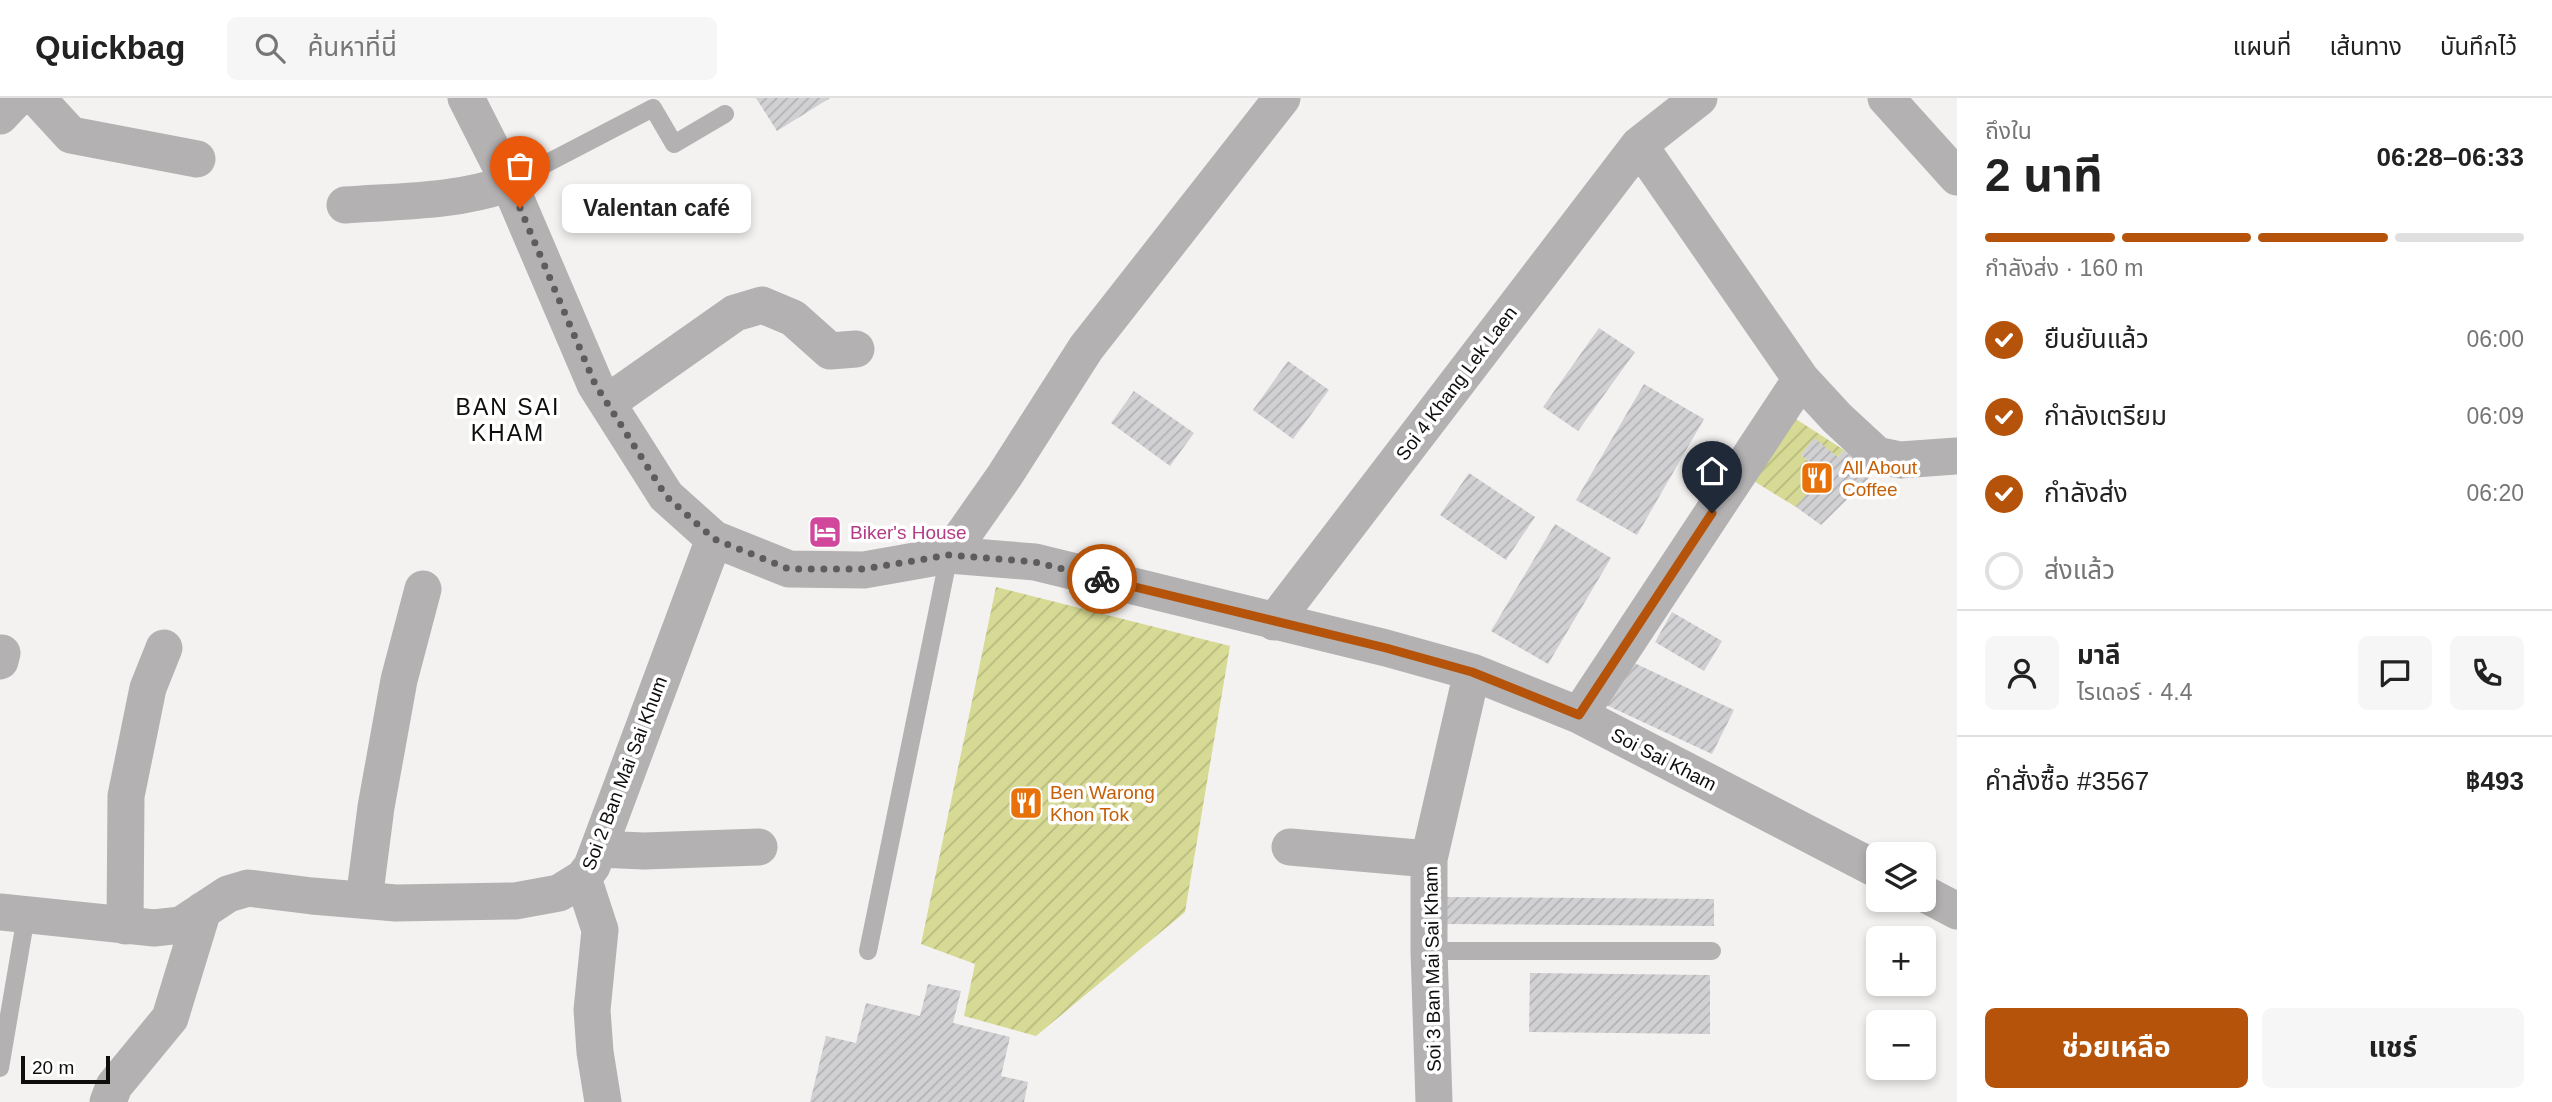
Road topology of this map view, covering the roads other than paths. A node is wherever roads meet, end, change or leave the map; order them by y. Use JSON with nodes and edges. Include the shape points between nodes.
{"nodes":[{"id":1,"x":18,"y":98,"type":"edge"},
{"id":2,"x":37,"y":98,"type":"edge"},
{"id":3,"x":466,"y":98,"type":"edge"},
{"id":4,"x":1282,"y":98,"type":"edge"},
{"id":5,"x":1699,"y":98,"type":"edge"},
{"id":6,"x":1886,"y":98,"type":"edge"},
{"id":7,"x":725,"y":114,"type":"dead end"},
{"id":8,"x":0,"y":117,"type":"edge"},
{"id":9,"x":1639,"y":145,"type":"junction"},
{"id":10,"x":197,"y":159,"type":"dead end"},
{"id":11,"x":1957,"y":177,"type":"edge"},
{"id":12,"x":509,"y":183,"type":"junction"},
{"id":13,"x":345,"y":205,"type":"dead end"},
{"id":14,"x":856,"y":349,"type":"dead end"},
{"id":15,"x":1801,"y":379,"type":"junction"},
{"id":16,"x":607,"y":403,"type":"junction"},
{"id":17,"x":1957,"y":456,"type":"edge"},
{"id":18,"x":714,"y":539,"type":"junction"},
{"id":19,"x":949,"y":555,"type":"junction"},
{"id":20,"x":423,"y":589,"type":"dead end"},
{"id":21,"x":1273,"y":622,"type":"junction"},
{"id":22,"x":164,"y":648,"type":"dead end"},
{"id":23,"x":1472,"y":672,"type":"junction"},
{"id":24,"x":1579,"y":715,"type":"junction"},
{"id":25,"x":759,"y":847,"type":"dead end"},
{"id":26,"x":1290,"y":847,"type":"dead end"},
{"id":27,"x":1429,"y":859,"type":"junction"},
{"id":28,"x":591,"y":863,"type":"junction"},
{"id":29,"x":1866,"y":864,"type":"edge"},
{"id":30,"x":364,"y":900,"type":"junction"},
{"id":31,"x":1936,"y":900,"type":"edge"},
{"id":32,"x":203,"y":910,"type":"junction"},
{"id":33,"x":1957,"y":911,"type":"edge"},
{"id":34,"x":13,"y":914,"type":"edge"},
{"id":35,"x":125,"y":926,"type":"junction"},
{"id":36,"x":868,"y":951,"type":"dead end"},
{"id":37,"x":1429,"y":951,"type":"junction"},
{"id":38,"x":1712,"y":951,"type":"dead end"},
{"id":39,"x":0,"y":1068,"type":"edge"},
{"id":40,"x":108,"y":1102,"type":"edge"},
{"id":41,"x":603,"y":1102,"type":"edge"},
{"id":42,"x":1434,"y":1102,"type":"edge"}],
"edges":[{"from":1,"to":8,"type":"street"},
{"from":2,"to":10,"type":"street","via":[[71,135]]},
{"from":3,"to":12,"type":"street","name":"Soi Sai Kham"},
{"from":4,"to":19,"type":"street","via":[[1086,348]]},
{"from":5,"to":9,"type":"street","name":"Soi 4 Khang Lek Laen"},
{"from":6,"to":11,"type":"street"},
{"from":7,"to":12,"type":"lane","via":[[674,144],[653,108]]},
{"from":9,"to":15,"type":"street"},
{"from":9,"to":21,"type":"street","name":"Soi 4 Khang Lek Laen"},
{"from":12,"to":13,"type":"street","via":[[485,191]]},
{"from":12,"to":16,"type":"street","name":"Soi Sai Kham"},
{"from":14,"to":16,"type":"street","via":[[830,351],[793,318],[762,305],[735,313]]},
{"from":15,"to":17,"type":"street","via":[[1877,455],[1900,460]]},
{"from":15,"to":24,"type":"street"},
{"from":16,"to":18,"type":"street","name":"Soi Sai Kham","via":[[666,496]]},
{"from":18,"to":19,"type":"street","name":"Soi Sai Kham","via":[[789,569],[864,569]]},
{"from":18,"to":28,"type":"street","name":"Soi 2 Ban Mai Sai Khum"},
{"from":19,"to":21,"type":"street","name":"Soi Sai Kham","via":[[1035,562]]},
{"from":19,"to":36,"type":"lane"},
{"from":20,"to":30,"type":"street","via":[[399,680]]},
{"from":21,"to":23,"type":"street","name":"Soi Sai Kham"},
{"from":22,"to":35,"type":"street","via":[[148,688],[126,796]]},
{"from":23,"to":24,"type":"street","name":"Soi Sai Kham"},
{"from":23,"to":27,"type":"street","name":"Soi 3 Ban Mai Sai Kham"},
{"from":24,"to":29,"type":"street","name":"Soi Sai Kham"},
{"from":25,"to":28,"type":"street","via":[[644,851]]},
{"from":26,"to":27,"type":"street"},
{"from":27,"to":37,"type":"street","name":"Soi 3 Ban Mai Sai Kham"},
{"from":28,"to":30,"type":"street","name":"Soi 2 Ban Mai Sai Khum","via":[[559,893],[515,901]]},
{"from":28,"to":41,"type":"street","via":[[600,930],[592,1010]]},
{"from":30,"to":32,"type":"street","name":"Soi 2 Ban Mai Sai Khum","via":[[248,888]]},
{"from":31,"to":33,"type":"street"},
{"from":32,"to":35,"type":"street","name":"Soi 2 Ban Mai Sai Khum","via":[[181,925]]},
{"from":32,"to":40,"type":"street","via":[[170,1018],[114,1086]]},
{"from":34,"to":35,"type":"street","name":"Soi 2 Ban Mai Sai Khum"},
{"from":34,"to":39,"type":"lane"},
{"from":37,"to":38,"type":"lane"},
{"from":37,"to":42,"type":"street","name":"Soi 3 Ban Mai Sai Kham"}]}
